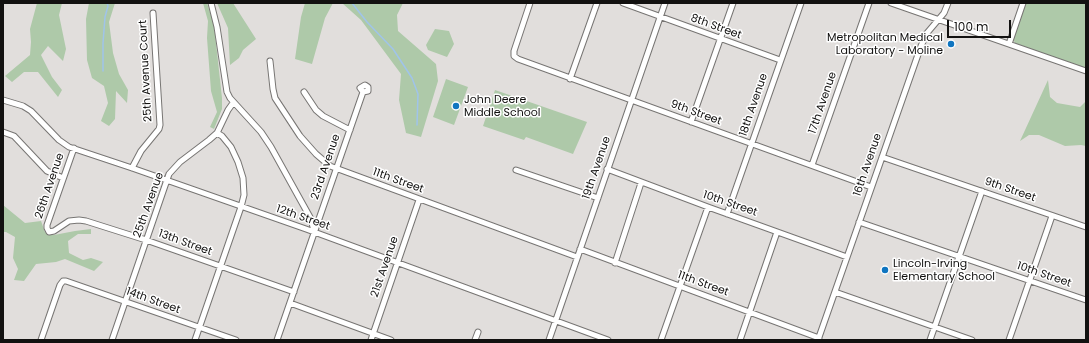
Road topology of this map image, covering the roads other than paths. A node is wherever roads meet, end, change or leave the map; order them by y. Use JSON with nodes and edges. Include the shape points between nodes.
{"nodes":[{"id":1,"x":211,"y":3,"type":"edge"},
{"id":2,"x":530,"y":3,"type":"edge"},
{"id":3,"x":597,"y":3,"type":"edge"},
{"id":4,"x":623,"y":3,"type":"edge"},
{"id":5,"x":665,"y":3,"type":"edge"},
{"id":6,"x":733,"y":3,"type":"edge"},
{"id":7,"x":801,"y":3,"type":"edge"},
{"id":8,"x":869,"y":3,"type":"edge"},
{"id":9,"x":892,"y":3,"type":"edge"},
{"id":10,"x":948,"y":3,"type":"edge"},
{"id":11,"x":1023,"y":3,"type":"edge"},
{"id":12,"x":153,"y":13,"type":"dead end"},
{"id":13,"x":660,"y":17,"type":"junction"},
{"id":14,"x":938,"y":20,"type":"junction"},
{"id":15,"x":720,"y":39,"type":"junction"},
{"id":16,"x":1009,"y":44,"type":"junction"},
{"id":17,"x":780,"y":60,"type":"junction"},
{"id":18,"x":270,"y":61,"type":"dead end"},
{"id":19,"x":1086,"y":71,"type":"edge"},
{"id":20,"x":570,"y":79,"type":"junction"},
{"id":21,"x":304,"y":92,"type":"dead end"},
{"id":22,"x":363,"y":92,"type":"dead end"},
{"id":23,"x":3,"y":100,"type":"edge"},
{"id":24,"x":631,"y":100,"type":"junction"},
{"id":25,"x":233,"y":103,"type":"junction"},
{"id":26,"x":691,"y":122,"type":"junction"},
{"id":27,"x":350,"y":130,"type":"junction"},
{"id":28,"x":3,"y":132,"type":"edge"},
{"id":29,"x":217,"y":132,"type":"junction"},
{"id":30,"x":752,"y":144,"type":"junction"},
{"id":31,"x":74,"y":148,"type":"junction"},
{"id":32,"x":882,"y":157,"type":"junction"},
{"id":33,"x":812,"y":165,"type":"junction"},
{"id":34,"x":132,"y":168,"type":"junction"},
{"id":35,"x":336,"y":169,"type":"junction"},
{"id":36,"x":607,"y":169,"type":"junction"},
{"id":37,"x":516,"y":170,"type":"dead end"},
{"id":38,"x":63,"y":178,"type":"junction"},
{"id":39,"x":166,"y":180,"type":"junction"},
{"id":40,"x":642,"y":183,"type":"junction"},
{"id":41,"x":871,"y":187,"type":"junction"},
{"id":42,"x":982,"y":191,"type":"junction"},
{"id":43,"x":598,"y":198,"type":"junction"},
{"id":44,"x":419,"y":200,"type":"junction"},
{"id":45,"x":241,"y":207,"type":"junction"},
{"id":46,"x":708,"y":208,"type":"junction"},
{"id":47,"x":727,"y":214,"type":"junction"},
{"id":48,"x":1052,"y":216,"type":"junction"},
{"id":49,"x":859,"y":222,"type":"junction"},
{"id":50,"x":1086,"y":227,"type":"edge"},
{"id":51,"x":48,"y":230,"type":"joint"},
{"id":52,"x":314,"y":232,"type":"junction"},
{"id":53,"x":777,"y":232,"type":"junction"},
{"id":54,"x":146,"y":240,"type":"junction"},
{"id":55,"x":580,"y":249,"type":"junction"},
{"id":56,"x":959,"y":256,"type":"junction"},
{"id":57,"x":577,"y":257,"type":"junction"},
{"id":58,"x":847,"y":257,"type":"junction"},
{"id":59,"x":397,"y":263,"type":"junction"},
{"id":60,"x":615,"y":263,"type":"junction"},
{"id":61,"x":220,"y":267,"type":"junction"},
{"id":62,"x":1030,"y":281,"type":"junction"},
{"id":63,"x":680,"y":287,"type":"junction"},
{"id":64,"x":294,"y":292,"type":"junction"},
{"id":65,"x":835,"y":292,"type":"junction"},
{"id":66,"x":1086,"y":300,"type":"edge"},
{"id":67,"x":126,"y":301,"type":"junction"},
{"id":68,"x":290,"y":303,"type":"junction"},
{"id":69,"x":749,"y":312,"type":"junction"},
{"id":70,"x":555,"y":320,"type":"junction"},
{"id":71,"x":935,"y":327,"type":"junction"},
{"id":72,"x":199,"y":328,"type":"junction"},
{"id":73,"x":478,"y":332,"type":"dead end"},
{"id":74,"x":373,"y":333,"type":"junction"},
{"id":75,"x":819,"y":339,"type":"edge"},
{"id":76,"x":41,"y":340,"type":"edge"},
{"id":77,"x":112,"y":340,"type":"edge"},
{"id":78,"x":195,"y":340,"type":"edge"},
{"id":79,"x":236,"y":340,"type":"edge"},
{"id":80,"x":277,"y":340,"type":"edge"},
{"id":81,"x":371,"y":340,"type":"edge"},
{"id":82,"x":391,"y":340,"type":"edge"},
{"id":83,"x":475,"y":340,"type":"edge"},
{"id":84,"x":549,"y":340,"type":"edge"},
{"id":85,"x":608,"y":340,"type":"edge"},
{"id":86,"x":661,"y":340,"type":"edge"},
{"id":87,"x":740,"y":340,"type":"edge"},
{"id":88,"x":930,"y":340,"type":"edge"},
{"id":89,"x":972,"y":340,"type":"edge"},
{"id":90,"x":1009,"y":340,"type":"edge"}],
"edges":[{"from":1,"to":25,"type":"street","via":[[221,47],[227,92]]},
{"from":2,"to":20,"type":"street","name":"9th Street","via":[[514,56]]},
{"from":3,"to":20,"type":"street"},
{"from":4,"to":13,"type":"street","name":"8th Street"},
{"from":5,"to":13,"type":"street","name":"19th Avenue"},
{"from":6,"to":15,"type":"street"},
{"from":7,"to":17,"type":"street","name":"18th Avenue"},
{"from":8,"to":33,"type":"street","name":"17th Avenue"},
{"from":9,"to":14,"type":"street"},
{"from":10,"to":14,"type":"street","name":"16th Avenue"},
{"from":11,"to":16,"type":"street"},
{"from":12,"to":34,"type":"street","name":"25th Avenue Court","via":[[160,125]]},
{"from":13,"to":15,"type":"street","name":"8th Street"},
{"from":13,"to":24,"type":"street","name":"19th Avenue"},
{"from":14,"to":16,"type":"street"},
{"from":14,"to":32,"type":"street","name":"16th Avenue","via":[[923,42]]},
{"from":15,"to":17,"type":"street","name":"8th Street"},
{"from":15,"to":26,"type":"street"},
{"from":16,"to":19,"type":"street"},
{"from":17,"to":30,"type":"street","name":"18th Avenue"},
{"from":18,"to":35,"type":"street","name":"11th Street","via":[[275,98],[282,111],[310,148]]},
{"from":20,"to":24,"type":"street","name":"9th Street"},
{"from":21,"to":27,"type":"street","via":[[323,116]]},
{"from":22,"to":27,"type":"street","name":"23rd Avenue"},
{"from":23,"to":31,"type":"street","name":"12th Street","via":[[31,111],[62,144]]},
{"from":24,"to":26,"type":"street","name":"9th Street"},
{"from":24,"to":36,"type":"street","name":"19th Avenue"},
{"from":25,"to":29,"type":"street","name":"25th Avenue"},
{"from":25,"to":52,"type":"street","via":[[261,132],[311,219]]},
{"from":26,"to":30,"type":"street","name":"9th Street"},
{"from":27,"to":35,"type":"street","name":"23rd Avenue"},
{"from":28,"to":38,"type":"street","via":[[14,136],[47,171]]},
{"from":29,"to":39,"type":"street","name":"25th Avenue","via":[[180,162]]},
{"from":29,"to":45,"type":"street","via":[[231,147],[238,162],[244,195]]},
{"from":30,"to":33,"type":"street","name":"9th Street"},
{"from":30,"to":47,"type":"street","name":"18th Avenue"},
{"from":31,"to":34,"type":"street","name":"12th Street"},
{"from":31,"to":38,"type":"street","name":"26th Avenue"},
{"from":32,"to":41,"type":"street","name":"16th Avenue"},
{"from":32,"to":42,"type":"street","name":"9th Street"},
{"from":33,"to":41,"type":"street","name":"9th Street"},
{"from":34,"to":39,"type":"street","name":"12th Street"},
{"from":35,"to":44,"type":"street","name":"11th Street"},
{"from":35,"to":52,"type":"street","name":"23rd Avenue"},
{"from":36,"to":40,"type":"street","name":"10th Street"},
{"from":36,"to":43,"type":"street","name":"19th Avenue"},
{"from":37,"to":43,"type":"street"},
{"from":38,"to":51,"type":"street","name":"26th Avenue","via":[[47,225]]},
{"from":39,"to":45,"type":"street","name":"12th Street"},
{"from":39,"to":54,"type":"street","name":"25th Avenue"},
{"from":40,"to":46,"type":"street","name":"10th Street"},
{"from":40,"to":60,"type":"street"},
{"from":41,"to":49,"type":"street","name":"16th Avenue"},
{"from":42,"to":48,"type":"street","name":"9th Street"},
{"from":42,"to":56,"type":"street"},
{"from":43,"to":55,"type":"street","name":"19th Avenue"},
{"from":44,"to":57,"type":"street","name":"11th Street"},
{"from":44,"to":59,"type":"street","name":"21st Avenue"},
{"from":45,"to":52,"type":"street","name":"12th Street"},
{"from":45,"to":61,"type":"street"},
{"from":46,"to":47,"type":"street","name":"10th Street"},
{"from":46,"to":63,"type":"street"},
{"from":47,"to":53,"type":"street","name":"10th Street"},
{"from":48,"to":50,"type":"street","name":"9th Street"},
{"from":48,"to":62,"type":"street"},
{"from":49,"to":56,"type":"street","name":"10th Street"},
{"from":49,"to":58,"type":"street","name":"16th Avenue"},
{"from":51,"to":54,"type":"street","name":"13th Street","via":[[52,232],[70,221],[79,220]]},
{"from":52,"to":59,"type":"street","name":"12th Street"},
{"from":52,"to":64,"type":"street","name":"23rd Avenue"},
{"from":53,"to":58,"type":"street","name":"10th Street"},
{"from":53,"to":69,"type":"street"},
{"from":54,"to":61,"type":"street","name":"13th Street"},
{"from":54,"to":67,"type":"street","name":"25th Avenue"},
{"from":55,"to":57,"type":"street","name":"19th Avenue"},
{"from":55,"to":60,"type":"street","name":"11th Street"},
{"from":56,"to":62,"type":"street","name":"10th Street"},
{"from":56,"to":71,"type":"street"},
{"from":57,"to":70,"type":"street","name":"19th Avenue"},
{"from":58,"to":65,"type":"street","name":"16th Avenue"},
{"from":59,"to":70,"type":"street","name":"12th Street"},
{"from":59,"to":74,"type":"street","name":"21st Avenue"},
{"from":60,"to":63,"type":"street","name":"11th Street"},
{"from":61,"to":64,"type":"street","name":"13th Street"},
{"from":61,"to":72,"type":"street"},
{"from":62,"to":66,"type":"street","name":"10th Street"},
{"from":62,"to":90,"type":"street"},
{"from":63,"to":69,"type":"street","name":"11th Street"},
{"from":63,"to":86,"type":"street"},
{"from":64,"to":68,"type":"street","name":"23rd Avenue"},
{"from":65,"to":71,"type":"street"},
{"from":65,"to":75,"type":"street","name":"16th Avenue"},
{"from":67,"to":72,"type":"street","name":"14th Street"},
{"from":67,"to":76,"type":"street","name":"14th Street","via":[[71,281],[63,281]]},
{"from":67,"to":77,"type":"street","name":"25th Avenue"},
{"from":68,"to":74,"type":"street"},
{"from":68,"to":80,"type":"street","name":"23rd Avenue"},
{"from":69,"to":75,"type":"street","name":"11th Street"},
{"from":69,"to":87,"type":"street"},
{"from":70,"to":84,"type":"street","name":"19th Avenue"},
{"from":70,"to":85,"type":"street","name":"12th Street"},
{"from":71,"to":88,"type":"street"},
{"from":71,"to":89,"type":"street"},
{"from":72,"to":78,"type":"street"},
{"from":72,"to":79,"type":"street","name":"14th Street"},
{"from":73,"to":83,"type":"street"},
{"from":74,"to":81,"type":"street","name":"21st Avenue"},
{"from":74,"to":82,"type":"street"}]}
